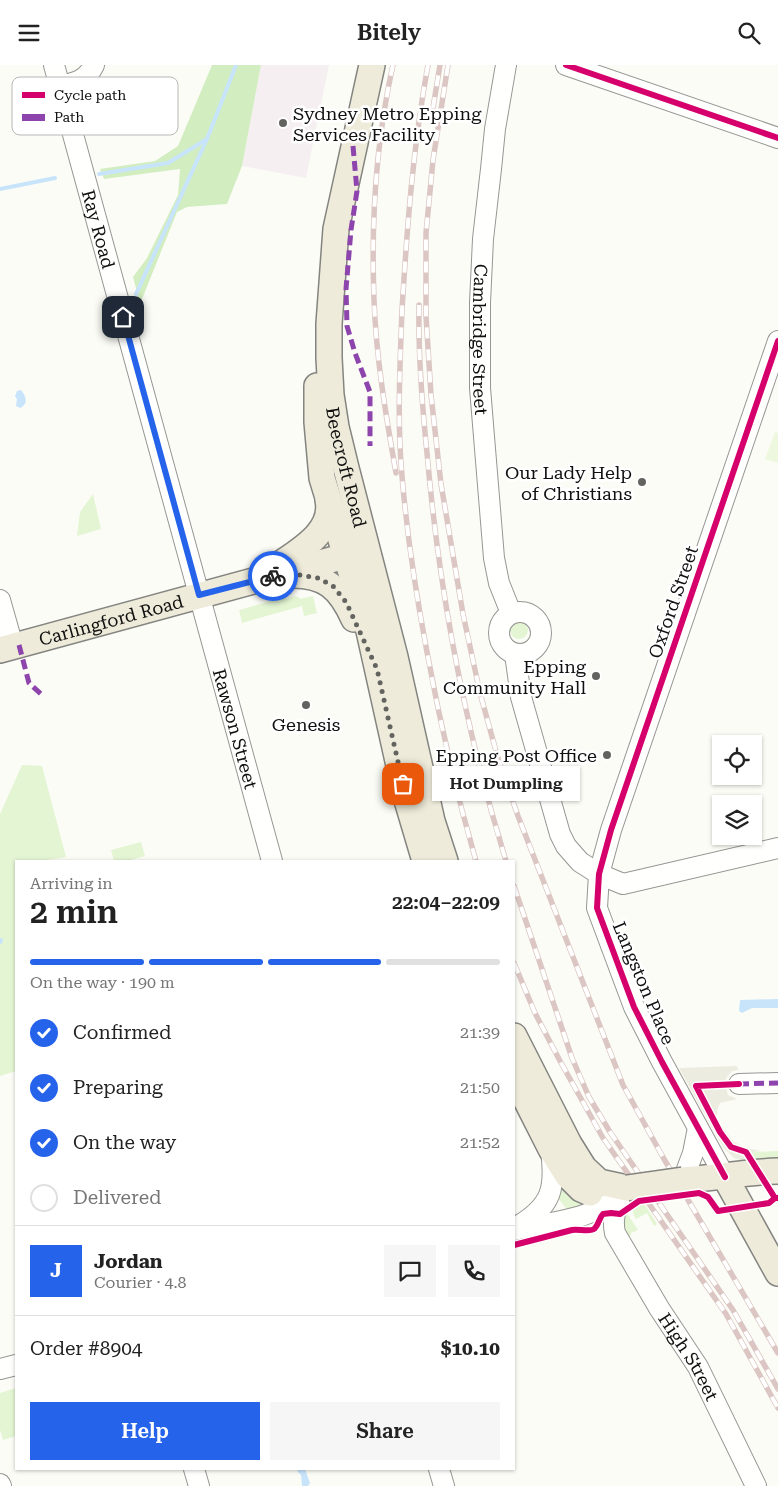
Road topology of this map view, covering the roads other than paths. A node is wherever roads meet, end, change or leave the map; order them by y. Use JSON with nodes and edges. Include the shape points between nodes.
{"nodes":[{"id":1,"x":94,"y":65,"type":"edge"},
{"id":2,"x":359,"y":65,"type":"edge"},
{"id":3,"x":372,"y":65,"type":"edge"},
{"id":4,"x":506,"y":65,"type":"edge"},
{"id":5,"x":566,"y":65,"type":"edge"},
{"id":6,"x":86,"y":77,"type":"edge"},
{"id":7,"x":73,"y":135,"type":"edge"},
{"id":8,"x":778,"y":138,"type":"edge"},
{"id":9,"x":778,"y":341,"type":"edge"},
{"id":10,"x":326,"y":492,"type":"junction"},
{"id":11,"x":356,"y":553,"type":"junction"},
{"id":12,"x":262,"y":578,"type":"junction"},
{"id":13,"x":199,"y":595,"type":"junction"},
{"id":14,"x":0,"y":600,"type":"edge"},
{"id":15,"x":511,"y":613,"type":"junction"},
{"id":16,"x":7,"y":648,"type":"edge"},
{"id":17,"x":515,"y":654,"type":"junction"},
{"id":18,"x":377,"y":669,"type":"junction"},
{"id":19,"x":778,"y":848,"type":"edge"},
{"id":20,"x":272,"y":860,"type":"edge"},
{"id":21,"x":425,"y":860,"type":"edge"},
{"id":22,"x":445,"y":860,"type":"edge"},
{"id":23,"x":599,"y":874,"type":"junction"},
{"id":24,"x":515,"y":1038,"type":"edge"},
{"id":25,"x":515,"y":1078,"type":"edge"},
{"id":26,"x":778,"y":1083,"type":"edge"},
{"id":27,"x":740,"y":1084,"type":"dead end"},
{"id":28,"x":698,"y":1127,"type":"junction"},
{"id":29,"x":551,"y":1149,"type":"junction"},
{"id":30,"x":778,"y":1171,"type":"edge"},
{"id":31,"x":725,"y":1177,"type":"junction"},
{"id":32,"x":683,"y":1180,"type":"junction"},
{"id":33,"x":778,"y":1184,"type":"edge"},
{"id":34,"x":627,"y":1188,"type":"junction"},
{"id":35,"x":586,"y":1214,"type":"junction"},
{"id":36,"x":515,"y":1228,"type":"edge"},
{"id":37,"x":515,"y":1229,"type":"edge"},
{"id":38,"x":615,"y":1233,"type":"junction"},
{"id":39,"x":778,"y":1273,"type":"edge"},
{"id":40,"x":15,"y":1365,"type":"edge"},
{"id":41,"x":0,"y":1369,"type":"edge"},
{"id":42,"x":194,"y":1470,"type":"edge"},
{"id":43,"x":439,"y":1470,"type":"edge"},
{"id":44,"x":199,"y":1486,"type":"edge"},
{"id":45,"x":444,"y":1486,"type":"edge"},
{"id":46,"x":756,"y":1486,"type":"edge"}],
"edges":[{"from":1,"to":6,"type":"street"},
{"from":2,"to":10,"type":"main road","name":"Beecroft Road","via":[[323,227],[320,263],[317,412]]},
{"from":3,"to":11,"type":"main road","name":"Beecroft Road","via":[[336,229],[331,291],[331,395]]},
{"from":4,"to":15,"type":"street","name":"Cambridge Street","via":[[495,129],[483,239],[480,388],[496,573]]},
{"from":5,"to":8,"type":"street"},
{"from":7,"to":13,"type":"street","name":"Ray Road"},
{"from":9,"to":23,"type":"street","name":"Oxford Street","via":[[611,830]]},
{"from":10,"to":11,"type":"main road","name":"Beecroft Road"},
{"from":10,"to":12,"type":"main road","via":[[329,507],[324,525],[316,536]]},
{"from":11,"to":12,"type":"main road","name":"Carlingford Road"},
{"from":11,"to":18,"type":"main road","name":"Beecroft Road"},
{"from":11,"to":22,"type":"main road","name":"Beecroft Road","via":[[395,657],[432,821]]},
{"from":12,"to":13,"type":"main road","name":"Carlingford Road"},
{"from":12,"to":18,"type":"main road","via":[[301,575],[318,578],[333,586],[346,602]]},
{"from":13,"to":16,"type":"main road","name":"Carlingford Road"},
{"from":13,"to":20,"type":"street","name":"Rawson Street"},
{"from":14,"to":16,"type":"street"},
{"from":15,"to":17,"type":"street","via":[[501,622],[498,635],[504,647]]},
{"from":15,"to":17,"type":"street","via":[[531,614],[541,631],[534,649]]},
{"from":17,"to":23,"type":"street","via":[[521,697],[560,834],[573,855]]},
{"from":18,"to":21,"type":"main road","name":"Beecroft Road","via":[[406,797]]},
{"from":19,"to":23,"type":"street","via":[[623,884]]},
{"from":23,"to":28,"type":"street","name":"Langston Place","via":[[597,908],[634,1007]]},
{"from":24,"to":34,"type":"main road","via":[[584,1168],[598,1182]]},
{"from":25,"to":29,"type":"main road"},
{"from":26,"to":27,"type":"street"},
{"from":28,"to":31,"type":"street","name":"Langston Place"},
{"from":28,"to":32,"type":"street"},
{"from":29,"to":34,"type":"main road","via":[[568,1176],[581,1189],[604,1195]]},
{"from":29,"to":36,"type":"street","via":[[554,1175],[550,1196],[532,1217]]},
{"from":30,"to":31,"type":"main road"},
{"from":31,"to":32,"type":"main road"},
{"from":31,"to":33,"type":"main road"},
{"from":31,"to":39,"type":"main road"},
{"from":32,"to":34,"type":"main road","bridge":true},
{"from":34,"to":35,"type":"street","via":[[608,1205]]},
{"from":34,"to":38,"type":"street","via":[[614,1213]]},
{"from":35,"to":37,"type":"street"},
{"from":35,"to":38,"type":"street","name":"High Street","via":[[599,1219]]},
{"from":38,"to":46,"type":"street","name":"High Street","via":[[698,1367]]},
{"from":40,"to":41,"type":"street"},
{"from":42,"to":44,"type":"street"},
{"from":43,"to":45,"type":"street"}]}
